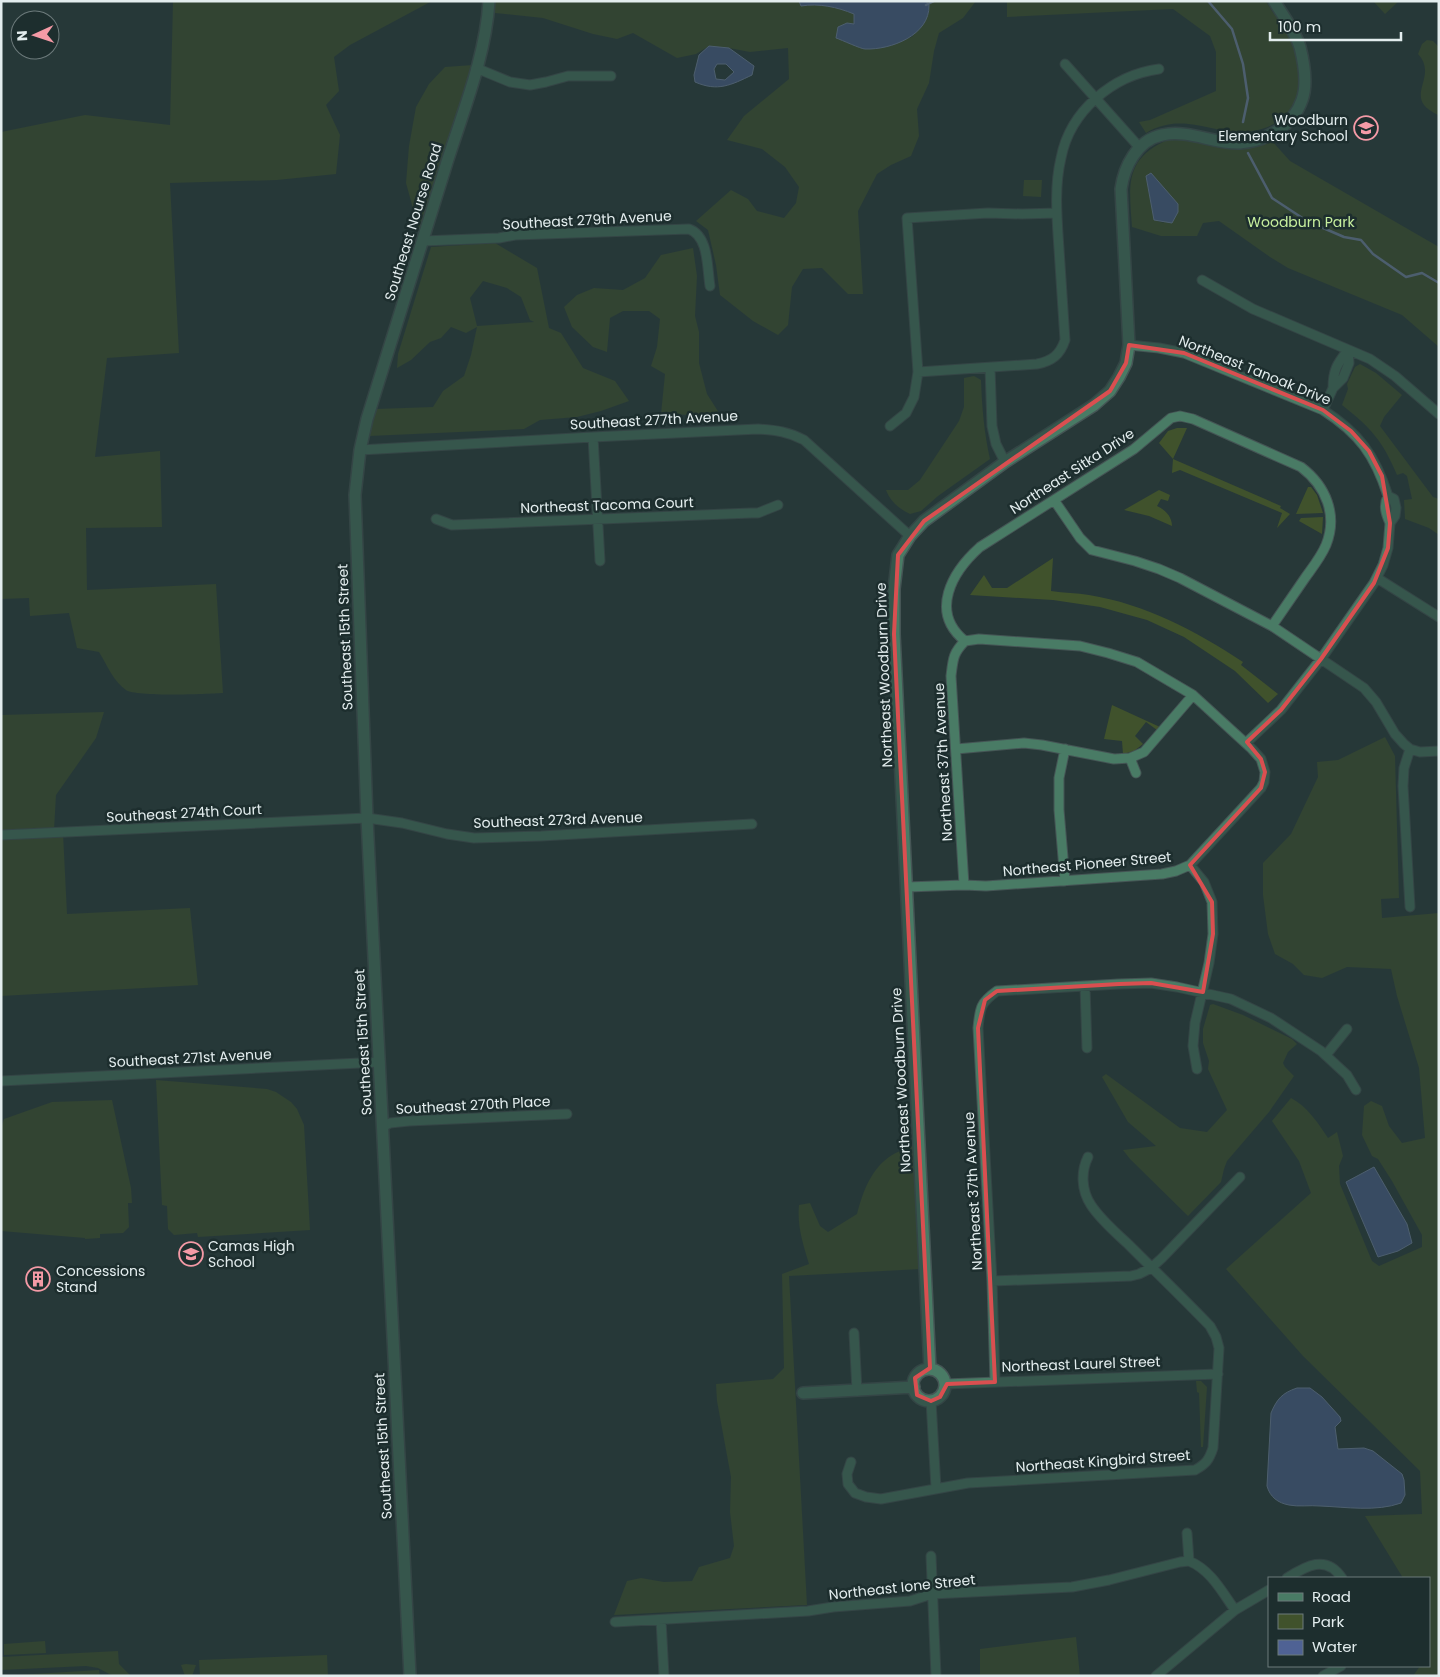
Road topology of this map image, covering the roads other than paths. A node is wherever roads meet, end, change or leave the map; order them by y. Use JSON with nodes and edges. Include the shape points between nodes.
{"nodes":[{"id":1,"x":489,"y":1,"type":"edge"},
{"id":2,"x":1274,"y":1,"type":"edge"},
{"id":3,"x":1065,"y":64,"type":"dead end"},
{"id":4,"x":476,"y":68,"type":"junction"},
{"id":5,"x":1159,"y":69,"type":"dead end"},
{"id":6,"x":611,"y":76,"type":"dead end"},
{"id":7,"x":1095,"y":98,"type":"junction"},
{"id":8,"x":1140,"y":148,"type":"junction"},
{"id":9,"x":1056,"y":213,"type":"junction"},
{"id":10,"x":423,"y":241,"type":"junction"},
{"id":11,"x":1202,"y":280,"type":"dead end"},
{"id":12,"x":710,"y":286,"type":"dead end"},
{"id":13,"x":1129,"y":345,"type":"junction"},
{"id":14,"x":1348,"y":350,"type":"junction"},
{"id":15,"x":990,"y":368,"type":"junction"},
{"id":16,"x":918,"y":372,"type":"junction"},
{"id":17,"x":1323,"y":410,"type":"junction"},
{"id":18,"x":1439,"y":414,"type":"edge"},
{"id":19,"x":890,"y":426,"type":"dead end"},
{"id":20,"x":593,"y":436,"type":"junction"},
{"id":21,"x":360,"y":450,"type":"junction"},
{"id":22,"x":1005,"y":462,"type":"junction"},
{"id":23,"x":1054,"y":500,"type":"junction"},
{"id":24,"x":778,"y":505,"type":"dead end"},
{"id":25,"x":436,"y":519,"type":"dead end"},
{"id":26,"x":598,"y":519,"type":"junction"},
{"id":27,"x":910,"y":536,"type":"junction"},
{"id":28,"x":600,"y":561,"type":"dead end"},
{"id":29,"x":1377,"y":578,"type":"junction"},
{"id":30,"x":1439,"y":616,"type":"edge"},
{"id":31,"x":1272,"y":626,"type":"junction"},
{"id":32,"x":966,"y":641,"type":"junction"},
{"id":33,"x":1321,"y":659,"type":"junction"},
{"id":34,"x":1192,"y":696,"type":"junction"},
{"id":35,"x":1246,"y":743,"type":"junction"},
{"id":36,"x":956,"y":749,"type":"junction"},
{"id":37,"x":1065,"y":749,"type":"junction"},
{"id":38,"x":1410,"y":749,"type":"junction"},
{"id":39,"x":1439,"y":751,"type":"edge"},
{"id":40,"x":1130,"y":758,"type":"junction"},
{"id":41,"x":1136,"y":773,"type":"dead end"},
{"id":42,"x":368,"y":818,"type":"junction"},
{"id":43,"x":752,"y":824,"type":"dead end"},
{"id":44,"x":1,"y":835,"type":"edge"},
{"id":45,"x":1190,"y":865,"type":"junction"},
{"id":46,"x":1065,"y":881,"type":"junction"},
{"id":47,"x":964,"y":886,"type":"junction"},
{"id":48,"x":907,"y":887,"type":"junction"},
{"id":49,"x":1410,"y":907,"type":"dead end"},
{"id":50,"x":1085,"y":986,"type":"junction"},
{"id":51,"x":1203,"y":992,"type":"junction"},
{"id":52,"x":1346,"y":1029,"type":"dead end"},
{"id":53,"x":1087,"y":1048,"type":"dead end"},
{"id":54,"x":1326,"y":1054,"type":"junction"},
{"id":55,"x":380,"y":1062,"type":"junction"},
{"id":56,"x":1197,"y":1069,"type":"dead end"},
{"id":57,"x":1,"y":1081,"type":"edge"},
{"id":58,"x":1356,"y":1090,"type":"dead end"},
{"id":59,"x":567,"y":1114,"type":"dead end"},
{"id":60,"x":382,"y":1127,"type":"junction"},
{"id":61,"x":1088,"y":1156,"type":"dead end"},
{"id":62,"x":1240,"y":1177,"type":"dead end"},
{"id":63,"x":1151,"y":1268,"type":"junction"},
{"id":64,"x":992,"y":1281,"type":"junction"},
{"id":65,"x":854,"y":1333,"type":"dead end"},
{"id":66,"x":930,"y":1369,"type":"junction"},
{"id":67,"x":1218,"y":1374,"type":"junction"},
{"id":68,"x":995,"y":1382,"type":"junction"},
{"id":69,"x":945,"y":1384,"type":"junction"},
{"id":70,"x":914,"y":1387,"type":"junction"},
{"id":71,"x":857,"y":1391,"type":"junction"},
{"id":72,"x":803,"y":1393,"type":"dead end"},
{"id":73,"x":931,"y":1401,"type":"junction"},
{"id":74,"x":851,"y":1462,"type":"dead end"},
{"id":75,"x":936,"y":1488,"type":"junction"},
{"id":76,"x":1187,"y":1533,"type":"dead end"},
{"id":77,"x":931,"y":1556,"type":"dead end"},
{"id":78,"x":1189,"y":1561,"type":"junction"},
{"id":79,"x":1289,"y":1577,"type":"edge"},
{"id":80,"x":1341,"y":1577,"type":"edge"},
{"id":81,"x":1268,"y":1591,"type":"edge"},
{"id":82,"x":932,"y":1594,"type":"junction"},
{"id":83,"x":1235,"y":1610,"type":"junction"},
{"id":84,"x":661,"y":1620,"type":"junction"},
{"id":85,"x":615,"y":1622,"type":"dead end"},
{"id":86,"x":1339,"y":1667,"type":"edge"},
{"id":87,"x":410,"y":1676,"type":"edge"},
{"id":88,"x":664,"y":1676,"type":"edge"},
{"id":89,"x":936,"y":1676,"type":"edge"},
{"id":90,"x":1156,"y":1676,"type":"edge"},
{"id":91,"x":1323,"y":1676,"type":"edge"}],
"edges":[{"from":1,"to":4,"type":"street","name":"Southeast Nourse Road"},
{"from":2,"to":8,"type":"street","name":"Northeast Woodburn Drive","via":[[1300,46],[1305,76],[1302,100],[1285,126],[1266,138],[1252,142],[1224,143],[1178,134],[1160,135]]},
{"from":3,"to":7,"type":"street"},
{"from":4,"to":6,"type":"street","via":[[510,82],[530,85],[568,76]]},
{"from":4,"to":10,"type":"street","name":"Southeast Nourse Road"},
{"from":5,"to":7,"type":"street","via":[[1132,75]]},
{"from":7,"to":8,"type":"street"},
{"from":7,"to":9,"type":"street","via":[[1069,134],[1061,156]]},
{"from":8,"to":13,"type":"street","name":"Northeast Woodburn Drive","via":[[1128,164],[1121,190]]},
{"from":9,"to":15,"type":"street","via":[[1064,340],[1061,350],[1047,362]]},
{"from":9,"to":16,"type":"street","via":[[908,218]]},
{"from":10,"to":12,"type":"street","name":"Southeast 279th Avenue","via":[[689,229],[695,231],[704,245]]},
{"from":10,"to":21,"type":"street","name":"Southeast Nourse Road"},
{"from":11,"to":14,"type":"street","via":[[1253,309]]},
{"from":13,"to":17,"type":"street","name":"Northeast Tanoak Drive","via":[[1184,353]]},
{"from":13,"to":22,"type":"street","name":"Northeast Woodburn Drive","via":[[1126,363],[1110,391],[1094,405]]},
{"from":14,"to":17,"type":"street","via":[[1338,362],[1333,374],[1333,388]]},
{"from":14,"to":18,"type":"street","via":[[1395,376]]},
{"from":15,"to":16,"type":"street"},
{"from":15,"to":22,"type":"street","via":[[992,426]]},
{"from":16,"to":19,"type":"street","via":[[914,397],[906,413]]},
{"from":17,"to":29,"type":"street","name":"Northeast Tanoak Drive","via":[[1351,431],[1369,452],[1388,496],[1394,499],[1395,516],[1390,523],[1388,548]]},
{"from":20,"to":21,"type":"street","name":"Southeast 277th Avenue"},
{"from":20,"to":26,"type":"street"},
{"from":20,"to":27,"type":"street","name":"Southeast 277th Avenue","via":[[758,429],[792,434],[804,440]]},
{"from":21,"to":42,"type":"street","name":"Southeast 15th Street","via":[[355,520]]},
{"from":22,"to":27,"type":"street","name":"Northeast Woodburn Drive"},
{"from":23,"to":31,"type":"street","via":[[1092,550],[1158,569]]},
{"from":23,"to":31,"type":"street","name":"Northeast Sitka Drive","via":[[1134,449],[1171,418],[1180,416],[1301,467],[1320,484],[1327,498],[1330,530],[1326,547]]},
{"from":23,"to":32,"type":"street","name":"Northeast Sitka Drive","via":[[980,548],[954,580],[945,607],[956,634]]},
{"from":24,"to":26,"type":"street","name":"Northeast Tacoma Court","via":[[758,513]]},
{"from":25,"to":26,"type":"street","name":"Northeast Tacoma Court","via":[[452,525]]},
{"from":26,"to":28,"type":"street"},
{"from":27,"to":48,"type":"street","name":"Northeast Woodburn Drive","via":[[898,556],[894,589]]},
{"from":29,"to":30,"type":"street"},
{"from":29,"to":33,"type":"street","name":"Northeast Tanoak Drive"},
{"from":31,"to":33,"type":"street"},
{"from":32,"to":34,"type":"street","name":"Northeast Pioneer Street","via":[[979,639],[1080,646],[1136,662]]},
{"from":32,"to":36,"type":"street","name":"Northeast 37th Avenue","via":[[952,662]]},
{"from":33,"to":35,"type":"street","name":"Northeast Tanoak Drive","via":[[1281,710]]},
{"from":33,"to":38,"type":"street","via":[[1364,688],[1394,734]]},
{"from":34,"to":35,"type":"street","name":"Northeast Pioneer Street"},
{"from":34,"to":40,"type":"street","via":[[1144,752]]},
{"from":35,"to":45,"type":"street","name":"Northeast Pioneer Street","via":[[1261,759],[1264,782]]},
{"from":36,"to":37,"type":"street","via":[[1024,743]]},
{"from":36,"to":47,"type":"street","name":"Northeast 37th Avenue"},
{"from":37,"to":40,"type":"street"},
{"from":37,"to":46,"type":"street","via":[[1059,778],[1058,810]]},
{"from":38,"to":39,"type":"street"},
{"from":38,"to":49,"type":"street","via":[[1403,786]]},
{"from":40,"to":41,"type":"street"},
{"from":42,"to":43,"type":"street","name":"Southeast 273rd Avenue","via":[[474,838]]},
{"from":42,"to":44,"type":"street","name":"Southeast 274th Court"},
{"from":42,"to":55,"type":"street","name":"Southeast 15th Street"},
{"from":45,"to":46,"type":"street","name":"Northeast Pioneer Street","via":[[1162,874]]},
{"from":45,"to":51,"type":"street","via":[[1204,882],[1212,902],[1213,934]]},
{"from":46,"to":47,"type":"street","name":"Northeast Pioneer Street"},
{"from":47,"to":48,"type":"street","name":"Northeast Pioneer Street"},
{"from":48,"to":66,"type":"street","name":"Northeast Woodburn Drive"},
{"from":50,"to":51,"type":"street","via":[[1151,983]]},
{"from":50,"to":53,"type":"street"},
{"from":50,"to":64,"type":"street","name":"Northeast 37th Avenue","via":[[997,991],[985,1000],[979,1015]]},
{"from":51,"to":54,"type":"street","via":[[1231,999],[1271,1018]]},
{"from":51,"to":56,"type":"street","via":[[1194,1023]]},
{"from":52,"to":54,"type":"street"},
{"from":54,"to":58,"type":"street","via":[[1347,1075]]},
{"from":55,"to":57,"type":"street","name":"Southeast 271st Avenue"},
{"from":55,"to":60,"type":"street","name":"Southeast 15th Street"},
{"from":59,"to":60,"type":"street","name":"Southeast 270th Place","via":[[409,1121]]},
{"from":60,"to":87,"type":"street","name":"Southeast 15th Street"},
{"from":61,"to":63,"type":"street","name":"Northeast Kingbird Street","via":[[1083,1179],[1090,1204]]},
{"from":62,"to":63,"type":"street"},
{"from":63,"to":64,"type":"street","via":[[1131,1276]]},
{"from":63,"to":67,"type":"street","name":"Northeast Kingbird Street","via":[[1210,1326],[1219,1348]]},
{"from":64,"to":68,"type":"street","name":"Northeast 37th Avenue"},
{"from":65,"to":71,"type":"street"},
{"from":66,"to":69,"type":"street","via":[[942,1375]]},
{"from":66,"to":70,"type":"street","via":[[915,1378]]},
{"from":67,"to":68,"type":"street","name":"Northeast Laurel Street"},
{"from":67,"to":75,"type":"street","name":"Northeast Kingbird Street","via":[[1213,1448],[1205,1464],[1195,1470],[968,1483]]},
{"from":68,"to":69,"type":"street","name":"Northeast Laurel Street"},
{"from":69,"to":73,"type":"street","via":[[943,1393]]},
{"from":70,"to":71,"type":"street"},
{"from":70,"to":73,"type":"street","via":[[920,1398]]},
{"from":71,"to":72,"type":"street"},
{"from":73,"to":75,"type":"street"},
{"from":74,"to":75,"type":"street","name":"Northeast Kingbird Street","via":[[848,1484],[855,1493],[866,1497],[899,1497]]},
{"from":76,"to":78,"type":"street"},
{"from":77,"to":82,"type":"street"},
{"from":78,"to":82,"type":"street","name":"Northeast Ione Street","via":[[1072,1587]]},
{"from":78,"to":83,"type":"street","via":[[1207,1572]]},
{"from":79,"to":80,"type":"street","via":[[1311,1565],[1323,1564]]},
{"from":81,"to":83,"type":"street"},
{"from":82,"to":84,"type":"street","name":"Northeast Ione Street","via":[[910,1602]]},
{"from":82,"to":89,"type":"street"},
{"from":83,"to":90,"type":"street"},
{"from":84,"to":85,"type":"street","name":"Northeast Ione Street"},
{"from":84,"to":88,"type":"street"},
{"from":86,"to":91,"type":"street"}]}
